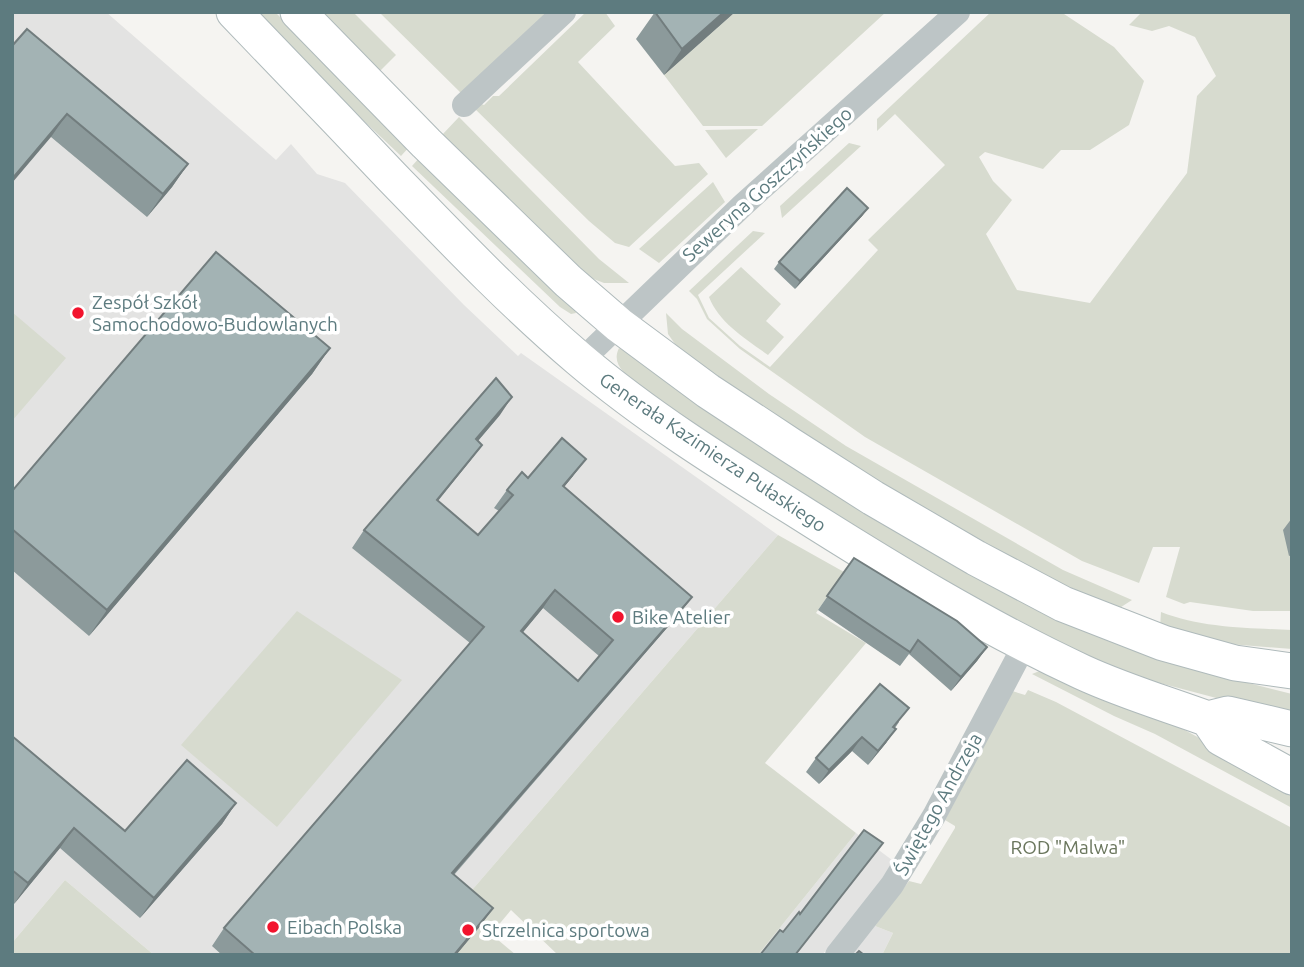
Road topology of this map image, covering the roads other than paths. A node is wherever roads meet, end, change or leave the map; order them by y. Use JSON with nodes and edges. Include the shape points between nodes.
{"nodes":[{"id":1,"x":234,"y":12,"type":"edge"},
{"id":2,"x":298,"y":12,"type":"edge"},
{"id":3,"x":564,"y":12,"type":"edge"},
{"id":4,"x":958,"y":12,"type":"edge"},
{"id":5,"x":464,"y":105,"type":"dead end"},
{"id":6,"x":619,"y":325,"type":"junction"},
{"id":7,"x":581,"y":361,"type":"junction"},
{"id":8,"x":1025,"y":644,"type":"junction"},
{"id":9,"x":1292,"y":671,"type":"edge"},
{"id":10,"x":1209,"y":719,"type":"junction"},
{"id":11,"x":1292,"y":729,"type":"edge"},
{"id":12,"x":1292,"y":777,"type":"edge"},
{"id":13,"x":837,"y":955,"type":"edge"}],
"edges":[{"from":1,"to":7,"type":"main road","name":"Generała Kazimierza Pułaskiego","via":[[475,262]]},
{"from":2,"to":6,"type":"main road","via":[[426,143]]},
{"from":3,"to":5,"type":"street"},
{"from":4,"to":6,"type":"street","name":"Seweryna Goszczyńskiego","via":[[743,205]]},
{"from":6,"to":7,"type":"street","name":"Seweryna Goszczyńskiego"},
{"from":6,"to":9,"type":"main road","via":[[790,445],[1029,587],[1163,643],[1235,663]]},
{"from":7,"to":8,"type":"main road","name":"Generała Kazimierza Pułaskiego","via":[[760,488]]},
{"from":8,"to":10,"type":"main road","name":"Generała Kazimierza Pułaskiego","via":[[1086,674]]},
{"from":8,"to":13,"type":"street","name":"Świętego Andrzeja","via":[[934,816],[892,885]]},
{"from":10,"to":11,"type":"main road","name":"Generała Kazimierza Pułaskiego","via":[[1228,714]]},
{"from":10,"to":12,"type":"main road","via":[[1221,738]]}]}
